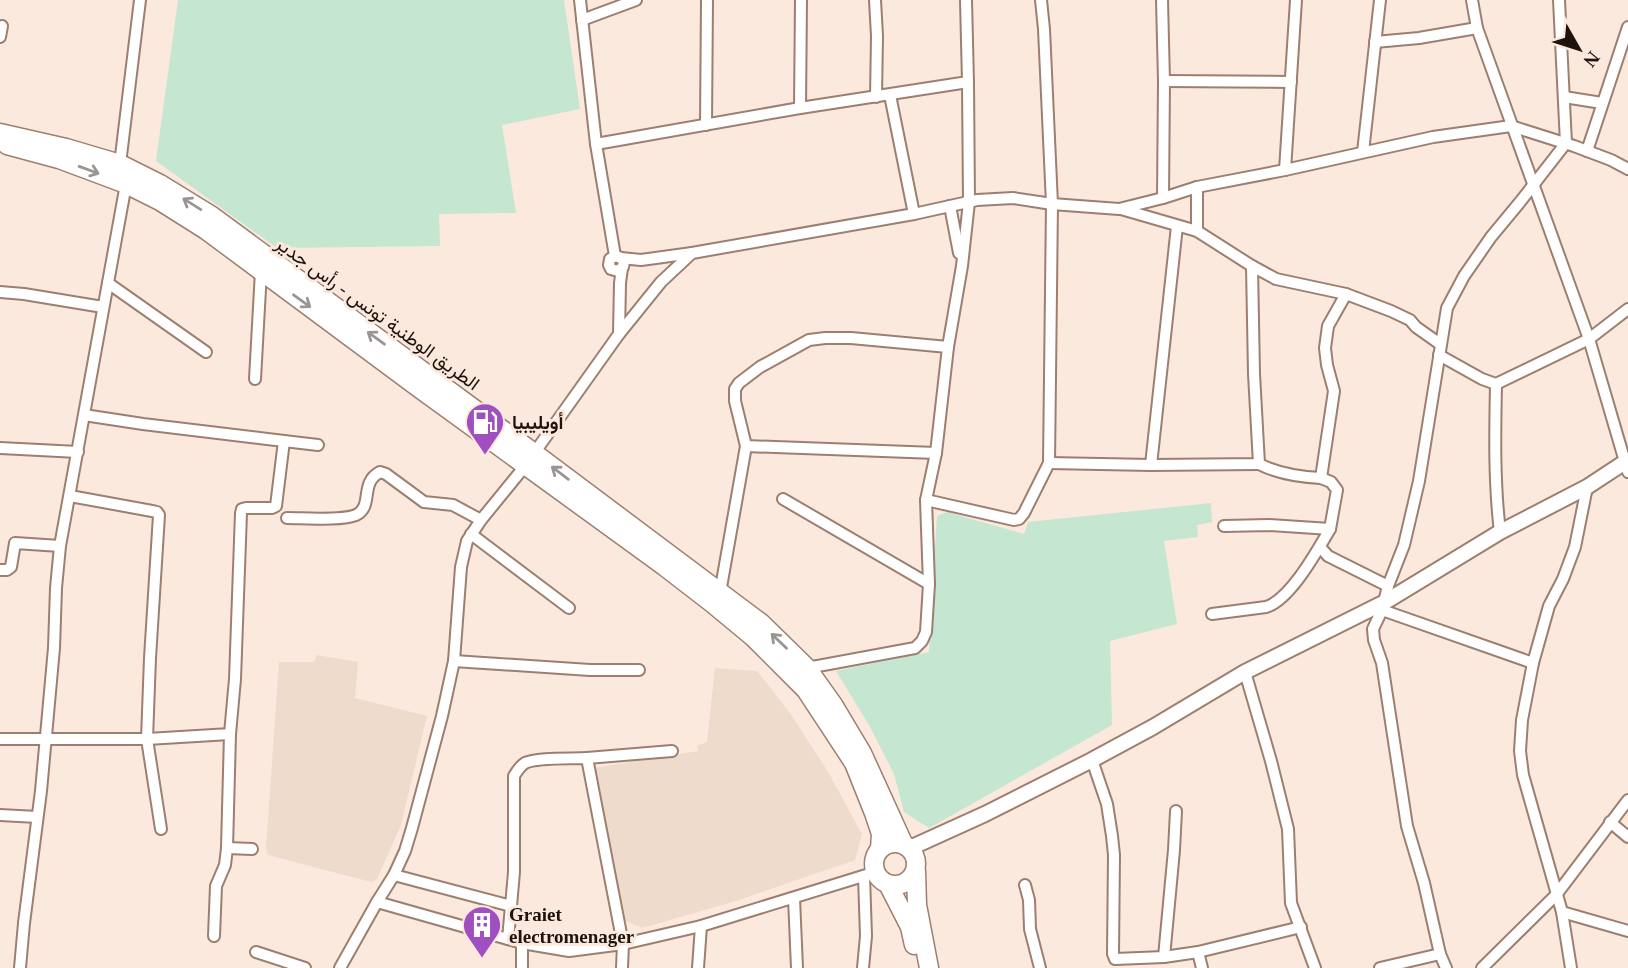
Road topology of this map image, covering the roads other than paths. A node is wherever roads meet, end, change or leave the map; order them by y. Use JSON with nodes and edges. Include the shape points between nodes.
{"nodes":[{"id":1,"x":140,"y":0,"type":"edge"},
{"id":2,"x":580,"y":0,"type":"edge"},
{"id":3,"x":636,"y":0,"type":"edge"},
{"id":4,"x":707,"y":0,"type":"edge"},
{"id":5,"x":801,"y":0,"type":"edge"},
{"id":6,"x":875,"y":0,"type":"edge"},
{"id":7,"x":966,"y":0,"type":"edge"},
{"id":8,"x":1041,"y":0,"type":"edge"},
{"id":9,"x":1162,"y":0,"type":"edge"},
{"id":10,"x":1296,"y":0,"type":"edge"},
{"id":11,"x":1380,"y":0,"type":"edge"},
{"id":12,"x":1472,"y":0,"type":"edge"},
{"id":13,"x":1559,"y":0,"type":"edge"},
{"id":14,"x":582,"y":20,"type":"junction"},
{"id":15,"x":1628,"y":27,"type":"edge"},
{"id":16,"x":1477,"y":28,"type":"junction"},
{"id":17,"x":1374,"y":42,"type":"junction"},
{"id":18,"x":1164,"y":81,"type":"junction"},
{"id":19,"x":968,"y":82,"type":"junction"},
{"id":20,"x":1291,"y":82,"type":"junction"},
{"id":21,"x":890,"y":94,"type":"junction"},
{"id":22,"x":876,"y":97,"type":"junction"},
{"id":23,"x":1564,"y":97,"type":"junction"},
{"id":24,"x":1602,"y":103,"type":"junction"},
{"id":25,"x":800,"y":108,"type":"junction"},
{"id":26,"x":706,"y":125,"type":"junction"},
{"id":27,"x":1511,"y":126,"type":"junction"},
{"id":28,"x":0,"y":133,"type":"edge"},
{"id":29,"x":1566,"y":143,"type":"junction"},
{"id":30,"x":0,"y":145,"type":"edge"},
{"id":31,"x":596,"y":145,"type":"junction"},
{"id":32,"x":1587,"y":151,"type":"junction"},
{"id":33,"x":1363,"y":152,"type":"junction"},
{"id":34,"x":120,"y":164,"type":"junction"},
{"id":35,"x":1628,"y":168,"type":"edge"},
{"id":36,"x":1285,"y":170,"type":"junction"},
{"id":37,"x":126,"y":184,"type":"junction"},
{"id":38,"x":1533,"y":184,"type":"junction"},
{"id":39,"x":1197,"y":187,"type":"junction"},
{"id":40,"x":1163,"y":198,"type":"junction"},
{"id":41,"x":969,"y":202,"type":"junction"},
{"id":42,"x":1052,"y":204,"type":"junction"},
{"id":43,"x":950,"y":206,"type":"junction"},
{"id":44,"x":1119,"y":209,"type":"junction"},
{"id":45,"x":914,"y":214,"type":"junction"},
{"id":46,"x":1177,"y":226,"type":"junction"},
{"id":47,"x":1197,"y":231,"type":"junction"},
{"id":48,"x":692,"y":253,"type":"junction"},
{"id":49,"x":619,"y":264,"type":"junction"},
{"id":50,"x":1252,"y":265,"type":"junction"},
{"id":51,"x":962,"y":266,"type":"junction"},
{"id":52,"x":261,"y":271,"type":"junction"},
{"id":53,"x":108,"y":282,"type":"junction"},
{"id":54,"x":0,"y":292,"type":"edge"},
{"id":55,"x":1346,"y":294,"type":"junction"},
{"id":56,"x":103,"y":307,"type":"junction"},
{"id":57,"x":1628,"y":309,"type":"edge"},
{"id":58,"x":619,"y":334,"type":"junction"},
{"id":59,"x":1589,"y":339,"type":"junction"},
{"id":60,"x":948,"y":347,"type":"junction"},
{"id":61,"x":1440,"y":350,"type":"junction"},
{"id":62,"x":206,"y":352,"type":"dead end"},
{"id":63,"x":255,"y":379,"type":"dead end"},
{"id":64,"x":1496,"y":384,"type":"junction"},
{"id":65,"x":84,"y":415,"type":"junction"},
{"id":66,"x":284,"y":441,"type":"junction"},
{"id":67,"x":317,"y":444,"type":"dead end"},
{"id":68,"x":746,"y":446,"type":"junction"},
{"id":69,"x":0,"y":448,"type":"edge"},
{"id":70,"x":78,"y":452,"type":"junction"},
{"id":71,"x":936,"y":453,"type":"junction"},
{"id":72,"x":529,"y":459,"type":"junction"},
{"id":73,"x":1049,"y":463,"type":"junction"},
{"id":74,"x":1259,"y":464,"type":"junction"},
{"id":75,"x":1151,"y":465,"type":"junction"},
{"id":76,"x":1627,"y":465,"type":"edge"},
{"id":77,"x":1321,"y":478,"type":"junction"},
{"id":78,"x":1587,"y":487,"type":"junction"},
{"id":79,"x":69,"y":496,"type":"junction"},
{"id":80,"x":783,"y":499,"type":"dead end"},
{"id":81,"x":926,"y":500,"type":"junction"},
{"id":82,"x":287,"y":518,"type":"dead end"},
{"id":83,"x":481,"y":520,"type":"junction"},
{"id":84,"x":1224,"y":526,"type":"dead end"},
{"id":85,"x":1330,"y":529,"type":"junction"},
{"id":86,"x":1500,"y":532,"type":"junction"},
{"id":87,"x":471,"y":534,"type":"junction"},
{"id":88,"x":60,"y":546,"type":"junction"},
{"id":89,"x":1320,"y":547,"type":"junction"},
{"id":90,"x":0,"y":570,"type":"edge"},
{"id":91,"x":929,"y":584,"type":"junction"},
{"id":92,"x":1388,"y":586,"type":"junction"},
{"id":93,"x":720,"y":593,"type":"junction"},
{"id":94,"x":1383,"y":606,"type":"junction"},
{"id":95,"x":569,"y":608,"type":"dead end"},
{"id":96,"x":1212,"y":614,"type":"dead end"},
{"id":97,"x":454,"y":661,"type":"junction"},
{"id":98,"x":1533,"y":663,"type":"junction"},
{"id":99,"x":807,"y":668,"type":"junction"},
{"id":100,"x":639,"y":670,"type":"dead end"},
{"id":101,"x":1245,"y":672,"type":"junction"},
{"id":102,"x":230,"y":734,"type":"junction"},
{"id":103,"x":0,"y":739,"type":"edge"},
{"id":104,"x":45,"y":739,"type":"junction"},
{"id":105,"x":147,"y":739,"type":"junction"},
{"id":106,"x":672,"y":751,"type":"dead end"},
{"id":107,"x":587,"y":758,"type":"junction"},
{"id":108,"x":1092,"y":760,"type":"junction"},
{"id":109,"x":1628,"y":800,"type":"edge"},
{"id":110,"x":1176,"y":811,"type":"dead end"},
{"id":111,"x":0,"y":814,"type":"edge"},
{"id":112,"x":37,"y":817,"type":"junction"},
{"id":113,"x":1611,"y":822,"type":"junction"},
{"id":114,"x":161,"y":829,"type":"dead end"},
{"id":115,"x":1628,"y":837,"type":"edge"},
{"id":116,"x":907,"y":846,"type":"junction"},
{"id":117,"x":227,"y":848,"type":"junction"},
{"id":118,"x":252,"y":849,"type":"dead end"},
{"id":119,"x":880,"y":849,"type":"junction"},
{"id":120,"x":916,"y":871,"type":"junction"},
{"id":121,"x":394,"y":875,"type":"junction"},
{"id":122,"x":876,"y":877,"type":"junction"},
{"id":123,"x":1025,"y":885,"type":"dead end"},
{"id":124,"x":1556,"y":895,"type":"junction"},
{"id":125,"x":794,"y":898,"type":"junction"},
{"id":126,"x":377,"y":902,"type":"junction"},
{"id":127,"x":511,"y":906,"type":"junction"},
{"id":128,"x":1562,"y":912,"type":"junction"},
{"id":129,"x":701,"y":926,"type":"junction"},
{"id":130,"x":1301,"y":927,"type":"junction"},
{"id":131,"x":1628,"y":931,"type":"edge"},
{"id":132,"x":214,"y":936,"type":"dead end"},
{"id":133,"x":508,"y":939,"type":"junction"},
{"id":134,"x":522,"y":943,"type":"junction"},
{"id":135,"x":622,"y":944,"type":"junction"},
{"id":136,"x":256,"y":952,"type":"dead end"},
{"id":137,"x":1198,"y":952,"type":"junction"},
{"id":138,"x":1440,"y":954,"type":"junction"},
{"id":139,"x":1164,"y":957,"type":"junction"},
{"id":140,"x":20,"y":968,"type":"edge"},
{"id":141,"x":305,"y":968,"type":"edge"},
{"id":142,"x":341,"y":968,"type":"edge"},
{"id":143,"x":522,"y":968,"type":"edge"},
{"id":144,"x":622,"y":968,"type":"edge"},
{"id":145,"x":698,"y":968,"type":"edge"},
{"id":146,"x":797,"y":968,"type":"edge"},
{"id":147,"x":863,"y":968,"type":"edge"},
{"id":148,"x":920,"y":968,"type":"edge"},
{"id":149,"x":929,"y":968,"type":"edge"},
{"id":150,"x":1040,"y":968,"type":"edge"},
{"id":151,"x":1202,"y":968,"type":"edge"},
{"id":152,"x":1315,"y":968,"type":"edge"},
{"id":153,"x":1380,"y":968,"type":"edge"},
{"id":154,"x":1446,"y":968,"type":"edge"},
{"id":155,"x":1482,"y":968,"type":"edge"},
{"id":156,"x":1571,"y":968,"type":"edge"}],
"edges":[{"from":1,"to":34,"type":"street"},
{"from":2,"to":14,"type":"street"},
{"from":3,"to":14,"type":"street"},
{"from":4,"to":26,"type":"street"},
{"from":5,"to":25,"type":"street"},
{"from":6,"to":22,"type":"street"},
{"from":7,"to":19,"type":"street"},
{"from":8,"to":42,"type":"street"},
{"from":9,"to":18,"type":"street"},
{"from":10,"to":20,"type":"street"},
{"from":11,"to":17,"type":"street"},
{"from":12,"to":16,"type":"street"},
{"from":13,"to":23,"type":"street"},
{"from":14,"to":31,"type":"street"},
{"from":15,"to":24,"type":"street"},
{"from":16,"to":17,"type":"street"},
{"from":16,"to":27,"type":"street"},
{"from":17,"to":33,"type":"street"},
{"from":18,"to":20,"type":"street"},
{"from":18,"to":40,"type":"street"},
{"from":19,"to":21,"type":"street"},
{"from":19,"to":41,"type":"street"},
{"from":20,"to":36,"type":"street"},
{"from":21,"to":22,"type":"street"},
{"from":21,"to":45,"type":"street"},
{"from":22,"to":25,"type":"street"},
{"from":23,"to":24,"type":"street"},
{"from":23,"to":29,"type":"street"},
{"from":24,"to":32,"type":"street"},
{"from":25,"to":26,"type":"street"},
{"from":26,"to":31,"type":"street"},
{"from":27,"to":29,"type":"street"},
{"from":27,"to":33,"type":"street","via":[[1433,136]]},
{"from":27,"to":38,"type":"street"},
{"from":28,"to":34,"type":"main road","name":"الطريق الوطنية تونس - رأس جدير"},
{"from":29,"to":32,"type":"street"},
{"from":29,"to":38,"type":"street"},
{"from":30,"to":37,"type":"main road","name":"الطريق الوطنية تونس - رأس جدير","one_way":true,"via":[[59,159]]},
{"from":31,"to":49,"type":"street"},
{"from":32,"to":35,"type":"street"},
{"from":33,"to":36,"type":"street"},
{"from":72,"to":34,"type":"main road","name":"الطريق الوطنية تونس - رأس جدير","one_way":true,"via":[[212,216]]},
{"from":36,"to":39,"type":"street"},
{"from":37,"to":52,"type":"main road","name":"الطريق الوطنية تونس - رأس جدير","via":[[206,230]]},
{"from":37,"to":53,"type":"street"},
{"from":38,"to":59,"type":"street"},
{"from":38,"to":61,"type":"street","via":[[1464,276],[1447,308]]},
{"from":39,"to":40,"type":"street"},
{"from":39,"to":47,"type":"street"},
{"from":40,"to":44,"type":"street"},
{"from":41,"to":42,"type":"street","via":[[1013,198]]},
{"from":41,"to":43,"type":"street"},
{"from":41,"to":51,"type":"street"},
{"from":42,"to":44,"type":"street"},
{"from":42,"to":73,"type":"street"},
{"from":43,"to":45,"type":"street"},
{"from":43,"to":51,"type":"street"},
{"from":44,"to":46,"type":"street"},
{"from":45,"to":48,"type":"street"},
{"from":46,"to":47,"type":"street"},
{"from":46,"to":75,"type":"street"},
{"from":47,"to":50,"type":"street"},
{"from":48,"to":49,"type":"street"},
{"from":48,"to":58,"type":"street","via":[[661,282]]},
{"from":49,"to":58,"type":"street"},
{"from":50,"to":55,"type":"street","via":[[1276,279]]},
{"from":50,"to":74,"type":"street"},
{"from":51,"to":60,"type":"street"},
{"from":52,"to":63,"type":"street"},
{"from":52,"to":72,"type":"main road","name":"الطريق الوطنية تونس - رأس جدير","one_way":true},
{"from":53,"to":56,"type":"street"},
{"from":53,"to":62,"type":"street"},
{"from":54,"to":56,"type":"street"},
{"from":55,"to":61,"type":"street","via":[[1410,320]]},
{"from":55,"to":77,"type":"street","via":[[1328,326],[1325,348],[1334,391]]},
{"from":56,"to":65,"type":"street"},
{"from":57,"to":59,"type":"street"},
{"from":58,"to":72,"type":"street"},
{"from":59,"to":64,"type":"street"},
{"from":59,"to":76,"type":"street"},
{"from":60,"to":68,"type":"street","via":[[851,338],[809,340],[760,367],[735,389]]},
{"from":60,"to":71,"type":"street"},
{"from":61,"to":64,"type":"street"},
{"from":61,"to":92,"type":"street","via":[[1419,481]]},
{"from":64,"to":86,"type":"street"},
{"from":65,"to":66,"type":"street"},
{"from":65,"to":70,"type":"street"},
{"from":66,"to":67,"type":"street"},
{"from":66,"to":102,"type":"street","via":[[276,506],[246,508],[241,513]]},
{"from":68,"to":71,"type":"street"},
{"from":68,"to":93,"type":"street"},
{"from":69,"to":70,"type":"street"},
{"from":70,"to":79,"type":"street"},
{"from":71,"to":81,"type":"street"},
{"from":72,"to":83,"type":"street"},
{"from":93,"to":72,"type":"main road","name":"الطريق الوطنية تونس - رأس جدير","one_way":true},
{"from":72,"to":119,"type":"main road","name":"الطريق الوطنية تونس - رأس جدير","via":[[752,636],[806,690],[854,763],[881,834]]},
{"from":73,"to":75,"type":"street"},
{"from":73,"to":81,"type":"street","via":[[1019,519]]},
{"from":74,"to":75,"type":"street"},
{"from":74,"to":77,"type":"street"},
{"from":76,"to":78,"type":"street"},
{"from":77,"to":85,"type":"street","via":[[1337,489]]},
{"from":78,"to":86,"type":"street"},
{"from":78,"to":98,"type":"street","via":[[1576,547],[1549,606]]},
{"from":79,"to":88,"type":"street"},
{"from":79,"to":105,"type":"street","via":[[159,515]]},
{"from":80,"to":91,"type":"street"},
{"from":81,"to":91,"type":"street"},
{"from":82,"to":83,"type":"street","via":[[355,515],[365,506],[368,484],[380,472],[424,502],[453,505]]},
{"from":83,"to":87,"type":"street"},
{"from":84,"to":85,"type":"street"},
{"from":85,"to":89,"type":"street"},
{"from":86,"to":94,"type":"street"},
{"from":87,"to":95,"type":"street"},
{"from":87,"to":97,"type":"street","via":[[462,558]]},
{"from":88,"to":90,"type":"street","via":[[15,543],[10,569]]},
{"from":88,"to":104,"type":"street"},
{"from":89,"to":92,"type":"street","via":[[1328,556]]},
{"from":89,"to":96,"type":"street","via":[[1273,605]]},
{"from":91,"to":99,"type":"street","via":[[926,632],[915,648]]},
{"from":92,"to":94,"type":"street"},
{"from":99,"to":93,"type":"main road","name":"الطريق الوطنية تونس - رأس جدير","one_way":true},
{"from":94,"to":98,"type":"street"},
{"from":94,"to":101,"type":"street"},
{"from":94,"to":138,"type":"street","via":[[1373,629],[1374,640],[1382,663],[1407,826]]},
{"from":97,"to":100,"type":"street"},
{"from":97,"to":121,"type":"street","via":[[412,828]]},
{"from":98,"to":124,"type":"street","via":[[1520,751]]},
{"from":99,"to":116,"type":"main road","name":"الطريق الوطنية تونس - رأس جدير","via":[[862,753]]},
{"from":101,"to":108,"type":"street"},
{"from":101,"to":130,"type":"street","via":[[1286,817],[1291,903]]},
{"from":102,"to":105,"type":"street"},
{"from":102,"to":117,"type":"street"},
{"from":103,"to":104,"type":"street"},
{"from":104,"to":105,"type":"street"},
{"from":104,"to":112,"type":"street"},
{"from":105,"to":114,"type":"street"},
{"from":106,"to":107,"type":"street"},
{"from":107,"to":127,"type":"street","via":[[525,763],[514,776]]},
{"from":107,"to":135,"type":"street"},
{"from":108,"to":116,"type":"street","via":[[985,814]]},
{"from":108,"to":139,"type":"street","via":[[1112,836],[1114,958]]},
{"from":109,"to":113,"type":"street"},
{"from":110,"to":139,"type":"street"},
{"from":111,"to":112,"type":"street"},
{"from":112,"to":140,"type":"street"},
{"from":113,"to":115,"type":"street"},
{"from":113,"to":124,"type":"street"},
{"from":116,"to":119,"type":"main road","via":[[891,843]]},
{"from":116,"to":120,"type":"main road","via":[[916,859]]},
{"from":117,"to":118,"type":"street"},
{"from":117,"to":132,"type":"street","via":[[216,886]]},
{"from":119,"to":122,"type":"main road","via":[[874,860]]},
{"from":120,"to":122,"type":"main road","via":[[901,885]]},
{"from":120,"to":149,"type":"main road","via":[[917,905]]},
{"from":121,"to":126,"type":"street"},
{"from":121,"to":127,"type":"street"},
{"from":122,"to":125,"type":"street"},
{"from":122,"to":147,"type":"street"},
{"from":122,"to":148,"type":"main road","via":[[910,927]]},
{"from":123,"to":150,"type":"street"},
{"from":124,"to":128,"type":"street"},
{"from":124,"to":155,"type":"street"},
{"from":125,"to":129,"type":"street"},
{"from":125,"to":146,"type":"street"},
{"from":126,"to":133,"type":"street"},
{"from":126,"to":142,"type":"street"},
{"from":127,"to":133,"type":"street"},
{"from":128,"to":131,"type":"street"},
{"from":128,"to":156,"type":"street"},
{"from":129,"to":135,"type":"street"},
{"from":129,"to":145,"type":"street"},
{"from":130,"to":137,"type":"street"},
{"from":130,"to":152,"type":"street"},
{"from":133,"to":134,"type":"street"},
{"from":134,"to":135,"type":"street","via":[[569,951]]},
{"from":134,"to":143,"type":"street"},
{"from":135,"to":144,"type":"street"},
{"from":136,"to":141,"type":"street"},
{"from":137,"to":139,"type":"street"},
{"from":137,"to":151,"type":"street"},
{"from":138,"to":153,"type":"street"},
{"from":138,"to":154,"type":"street"}]}
